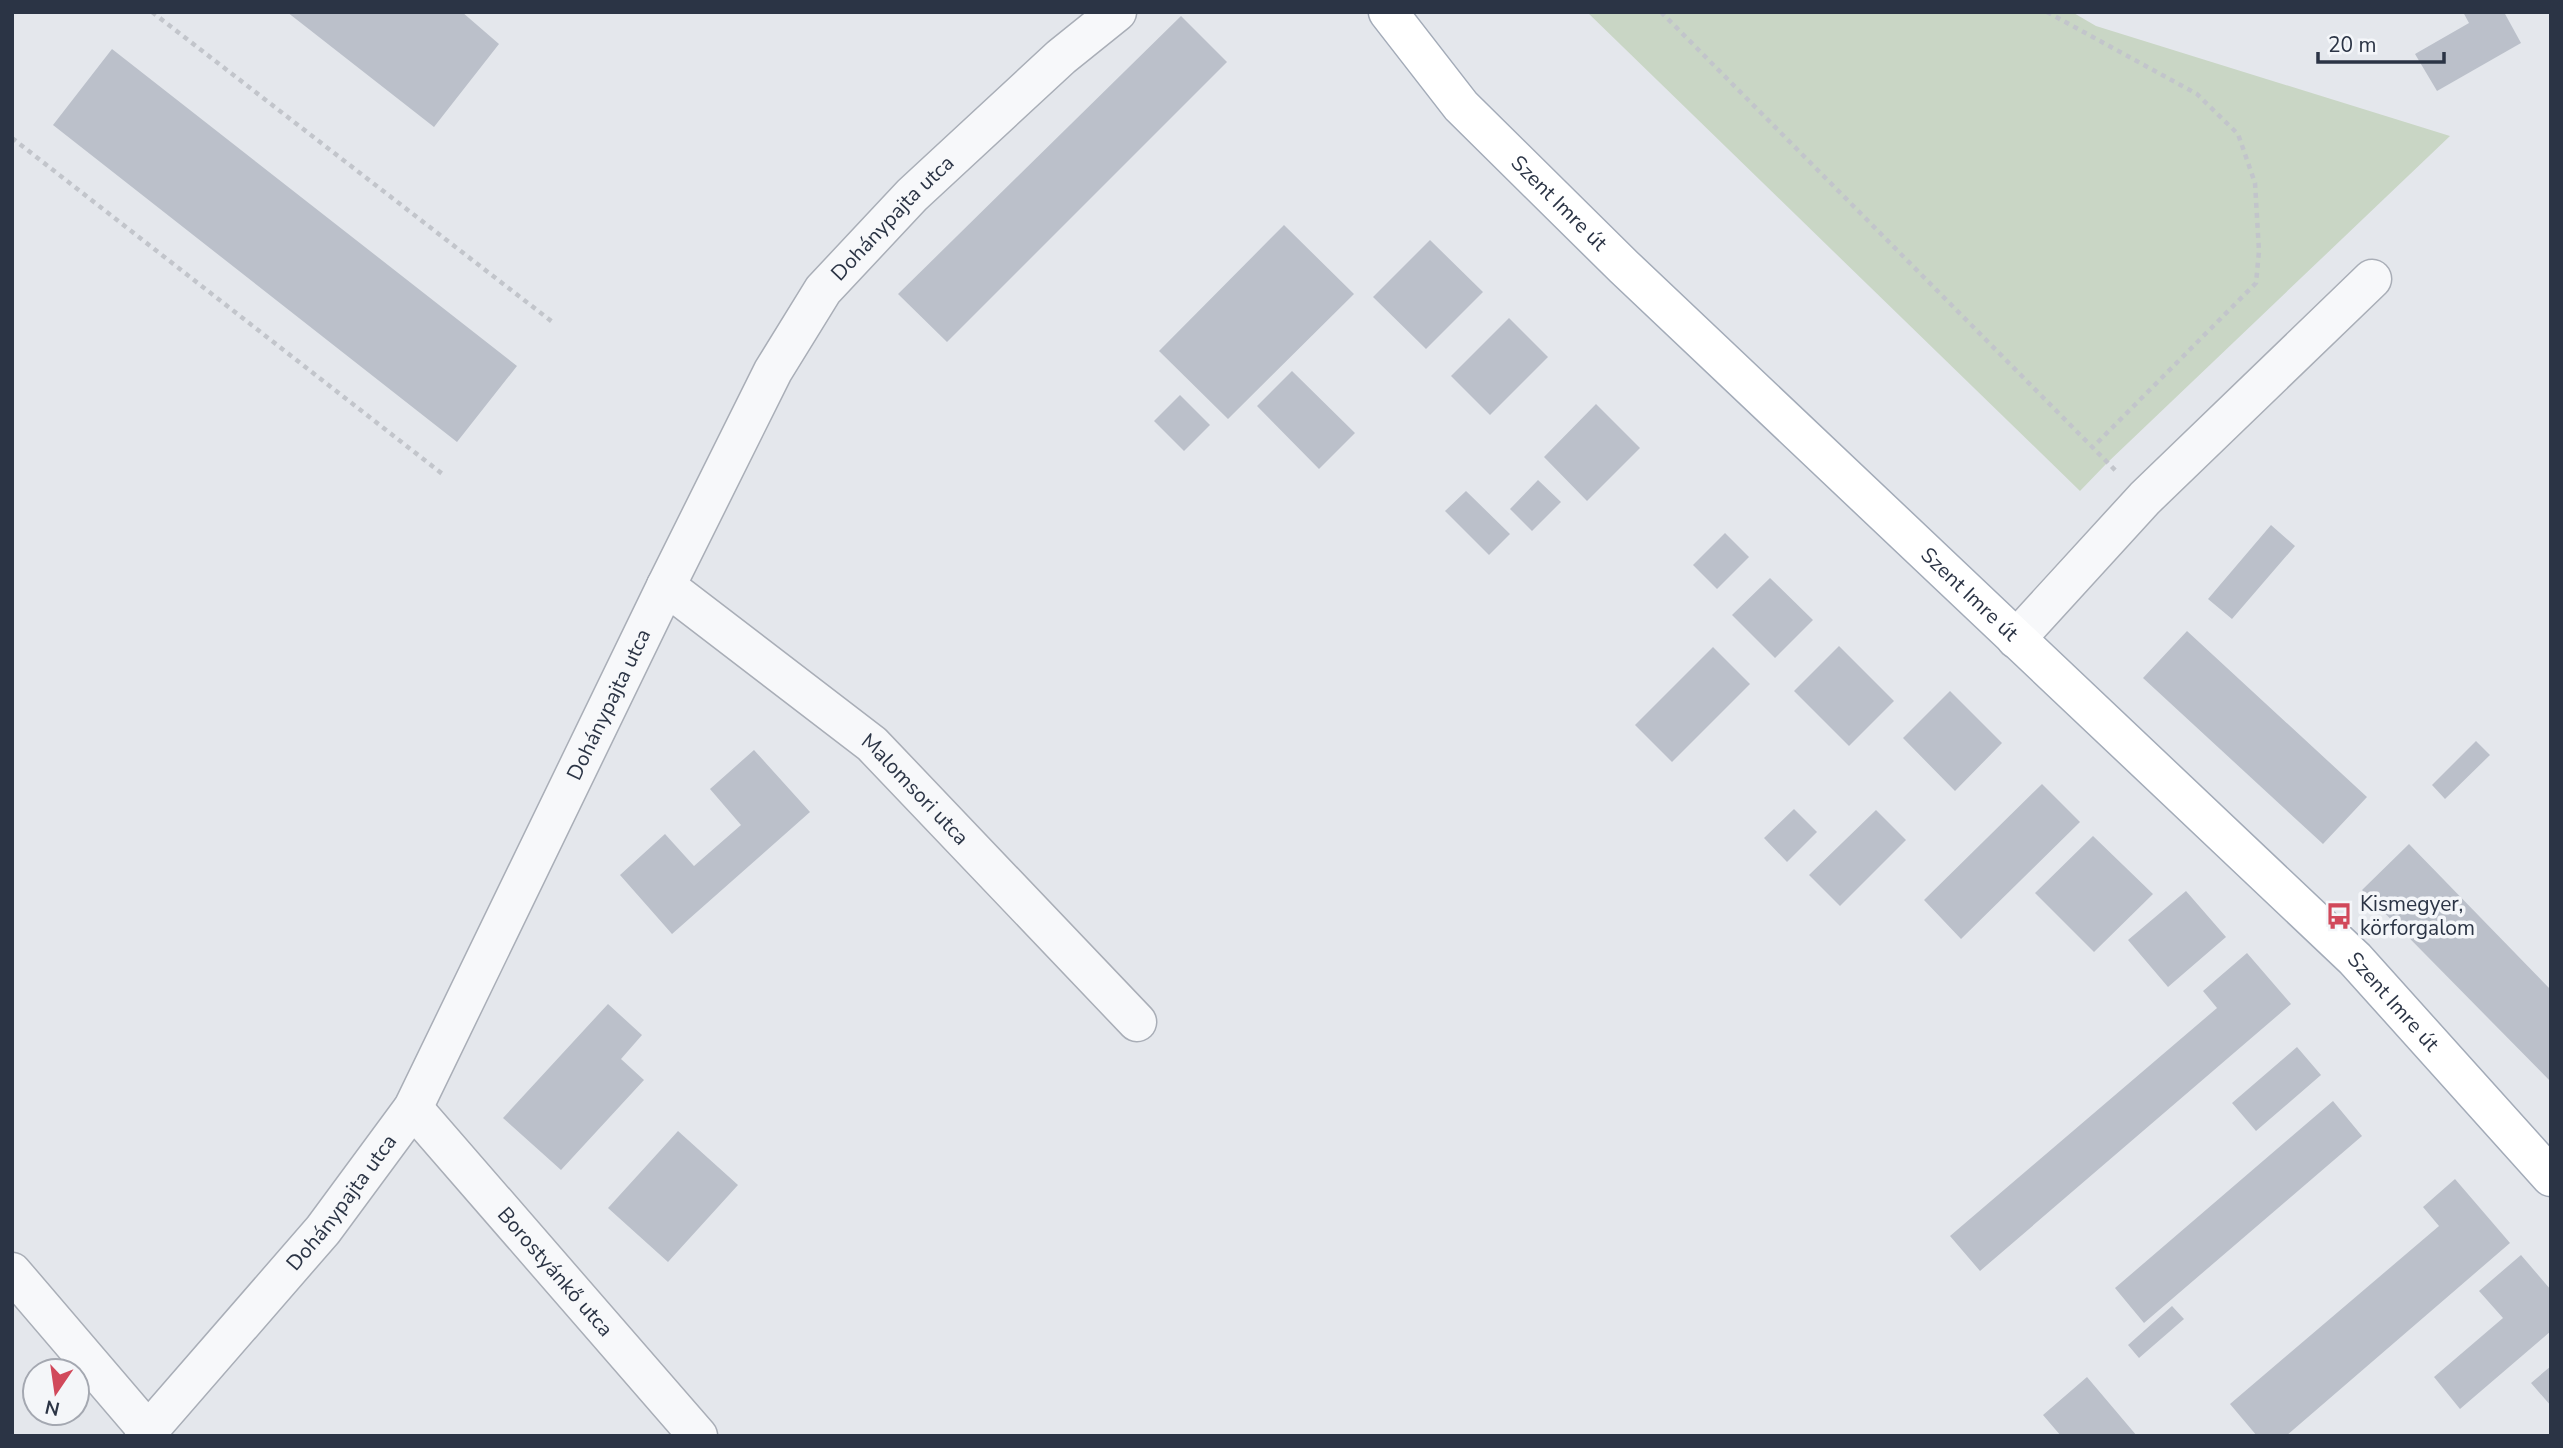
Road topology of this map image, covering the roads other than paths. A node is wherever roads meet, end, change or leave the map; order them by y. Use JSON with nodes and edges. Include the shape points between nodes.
{"nodes":[{"id":1,"x":1117,"y":12,"type":"edge"},
{"id":2,"x":1388,"y":12,"type":"edge"},
{"id":3,"x":2372,"y":279,"type":"dead end"},
{"id":4,"x":666,"y":586,"type":"junction"},
{"id":5,"x":2016,"y":639,"type":"junction"},
{"id":6,"x":1137,"y":1022,"type":"dead end"},
{"id":7,"x":413,"y":1108,"type":"junction"},
{"id":8,"x":2551,"y":1177,"type":"edge"},
{"id":9,"x":12,"y":1272,"type":"edge"},
{"id":10,"x":146,"y":1434,"type":"edge"},
{"id":11,"x":698,"y":1436,"type":"edge"}],
"edges":[{"from":1,"to":4,"type":"street","name":"Dohánypajta utca","via":[[912,195],[823,290],[773,371]]},
{"from":2,"to":5,"type":"main road","name":"Szent Imre út","via":[[1461,106]]},
{"from":3,"to":5,"type":"street","via":[[2145,498]]},
{"from":4,"to":6,"type":"street","name":"Malomsori utca","via":[[872,744]]},
{"from":4,"to":7,"type":"street","name":"Dohánypajta utca"},
{"from":5,"to":8,"type":"main road","name":"Szent Imre út","via":[[2355,959]]},
{"from":7,"to":10,"type":"street","name":"Dohánypajta utca","via":[[323,1230]]},
{"from":7,"to":11,"type":"street","name":"Borostyánkő utca"},
{"from":9,"to":10,"type":"street"}]}
